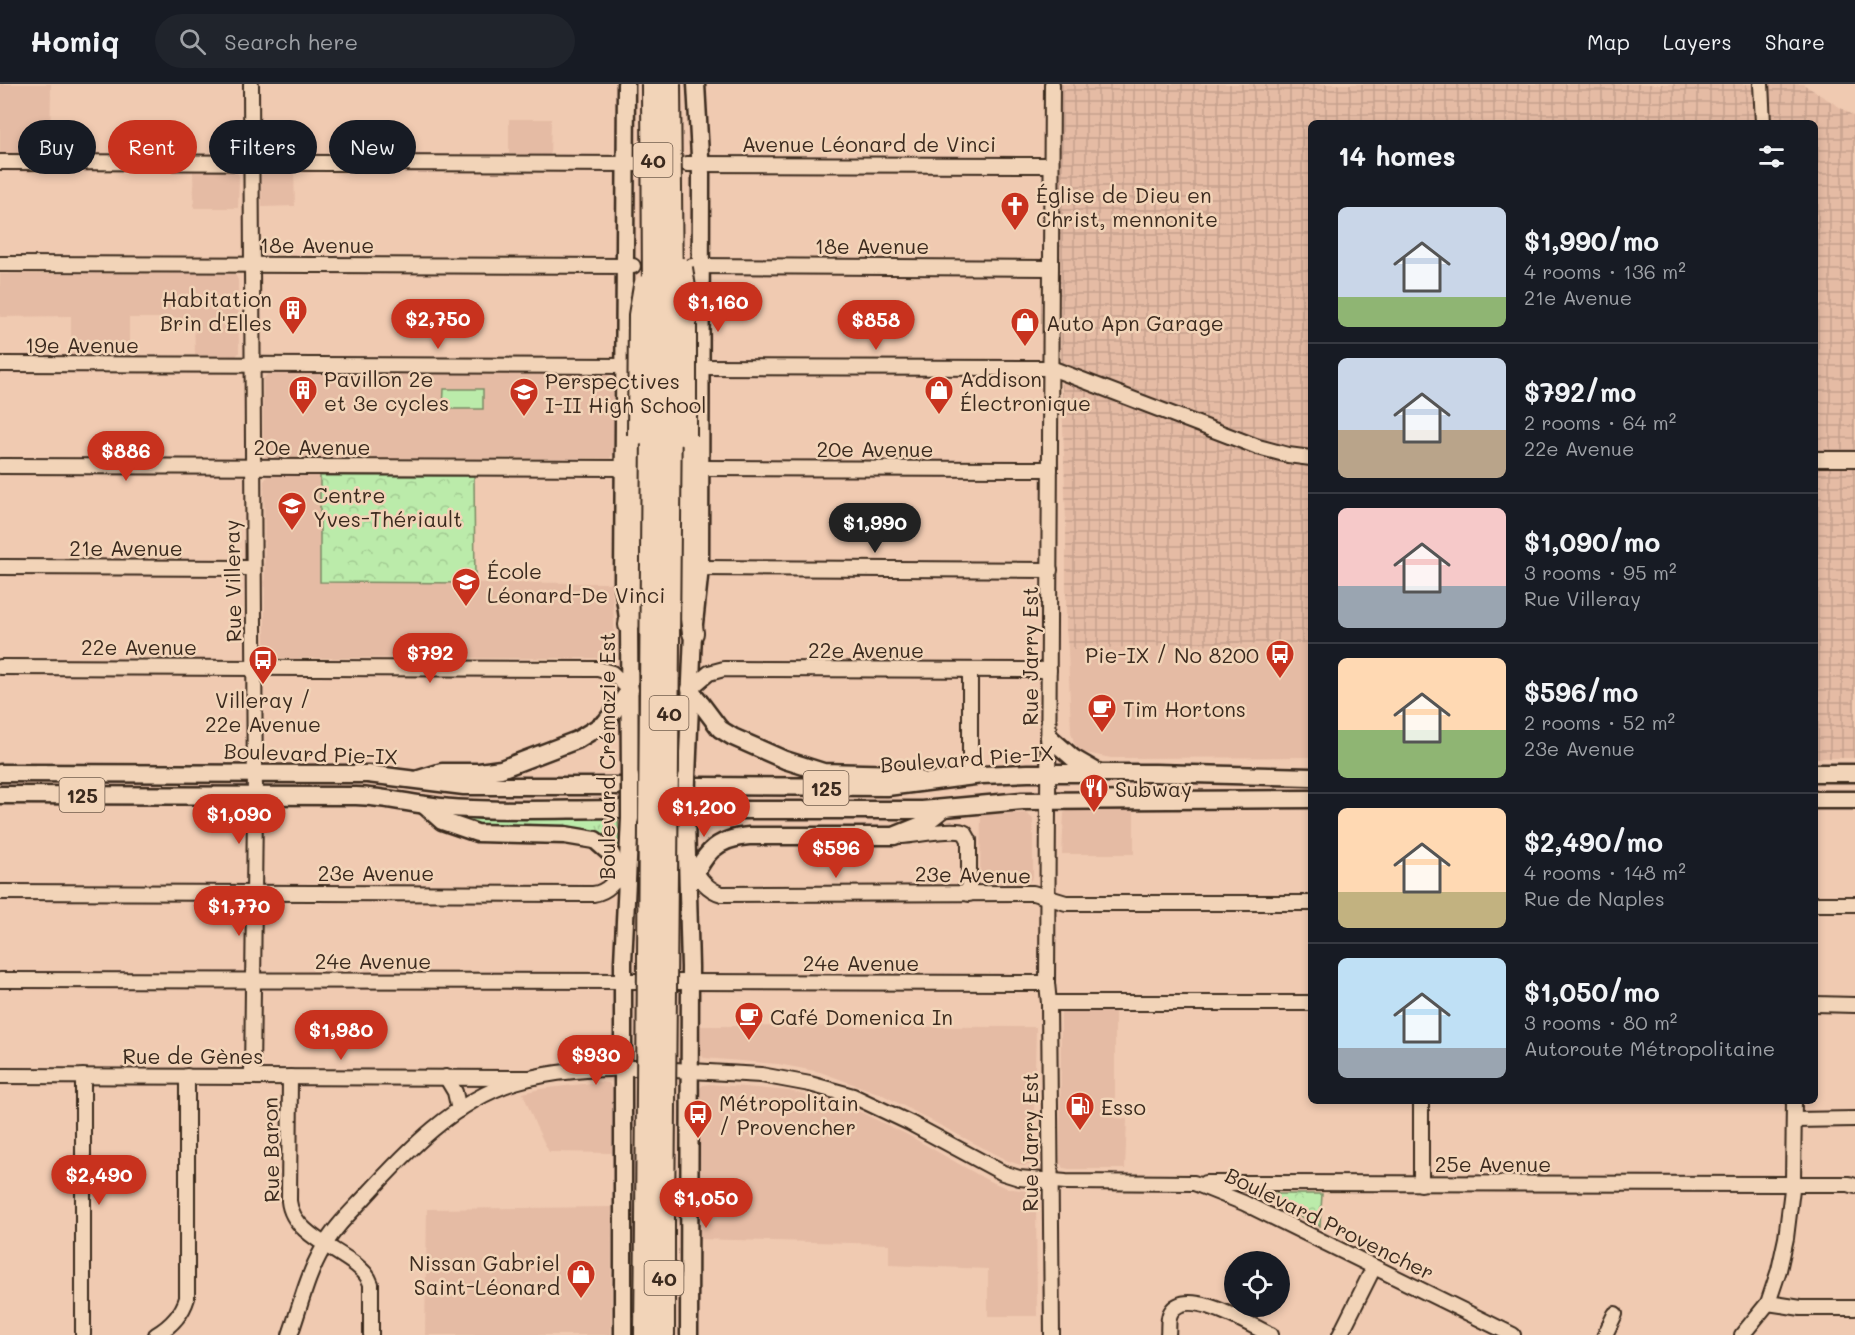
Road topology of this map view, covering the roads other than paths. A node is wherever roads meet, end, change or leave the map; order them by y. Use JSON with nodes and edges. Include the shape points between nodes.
{"nodes":[{"id":1,"x":251,"y":84,"type":"edge"},
{"id":2,"x":626,"y":84,"type":"edge"},
{"id":3,"x":652,"y":84,"type":"edge"},
{"id":4,"x":670,"y":84,"type":"edge"},
{"id":5,"x":696,"y":84,"type":"edge"},
{"id":6,"x":1052,"y":84,"type":"edge"},
{"id":7,"x":1761,"y":84,"type":"edge"},
{"id":8,"x":251,"y":120,"type":"edge"},
{"id":9,"x":1763,"y":120,"type":"edge"},
{"id":10,"x":0,"y":162,"type":"edge"},
{"id":11,"x":209,"y":162,"type":"edge"},
{"id":12,"x":317,"y":162,"type":"edge"},
{"id":13,"x":632,"y":164,"type":"junction"},
{"id":14,"x":694,"y":164,"type":"junction"},
{"id":15,"x":1051,"y":165,"type":"junction"},
{"id":16,"x":250,"y":174,"type":"edge"},
{"id":17,"x":672,"y":204,"type":"junction"},
{"id":18,"x":654,"y":237,"type":"junction"},
{"id":19,"x":0,"y":264,"type":"edge"},
{"id":20,"x":250,"y":264,"type":"junction"},
{"id":21,"x":629,"y":266,"type":"junction"},
{"id":22,"x":696,"y":266,"type":"junction"},
{"id":23,"x":1051,"y":268,"type":"junction"},
{"id":24,"x":0,"y":364,"type":"edge"},
{"id":25,"x":251,"y":365,"type":"junction"},
{"id":26,"x":628,"y":366,"type":"junction"},
{"id":27,"x":696,"y":367,"type":"junction"},
{"id":28,"x":1051,"y":368,"type":"junction"},
{"id":29,"x":1308,"y":458,"type":"edge"},
{"id":30,"x":1818,"y":459,"type":"edge"},
{"id":31,"x":1855,"y":459,"type":"edge"},
{"id":32,"x":0,"y":466,"type":"edge"},
{"id":33,"x":252,"y":466,"type":"junction"},
{"id":34,"x":623,"y":468,"type":"junction"},
{"id":35,"x":700,"y":468,"type":"junction"},
{"id":36,"x":1050,"y":470,"type":"junction"},
{"id":37,"x":0,"y":567,"type":"edge"},
{"id":38,"x":252,"y":568,"type":"junction"},
{"id":39,"x":700,"y":568,"type":"junction"},
{"id":40,"x":1050,"y":570,"type":"junction"},
{"id":41,"x":629,"y":625,"type":"junction"},
{"id":42,"x":693,"y":633,"type":"junction"},
{"id":43,"x":0,"y":667,"type":"edge"},
{"id":44,"x":254,"y":667,"type":"junction"},
{"id":45,"x":1049,"y":670,"type":"junction"},
{"id":46,"x":970,"y":671,"type":"junction"},
{"id":47,"x":690,"y":689,"type":"junction"},
{"id":48,"x":630,"y":690,"type":"junction"},
{"id":49,"x":1049,"y":737,"type":"junction"},
{"id":50,"x":0,"y":772,"type":"edge"},
{"id":51,"x":254,"y":773,"type":"junction"},
{"id":52,"x":1049,"y":773,"type":"junction"},
{"id":53,"x":1099,"y":773,"type":"junction"},
{"id":54,"x":1818,"y":773,"type":"edge"},
{"id":55,"x":1855,"y":773,"type":"edge"},
{"id":56,"x":970,"y":777,"type":"junction"},
{"id":57,"x":1308,"y":777,"type":"edge"},
{"id":58,"x":415,"y":781,"type":"junction"},
{"id":59,"x":692,"y":781,"type":"junction"},
{"id":60,"x":625,"y":782,"type":"junction"},
{"id":61,"x":926,"y":783,"type":"junction"},
{"id":62,"x":0,"y":795,"type":"edge"},
{"id":63,"x":254,"y":796,"type":"junction"},
{"id":64,"x":1308,"y":799,"type":"edge"},
{"id":65,"x":1048,"y":800,"type":"junction"},
{"id":66,"x":1818,"y":800,"type":"edge"},
{"id":67,"x":1855,"y":800,"type":"edge"},
{"id":68,"x":424,"y":805,"type":"junction"},
{"id":69,"x":943,"y":809,"type":"junction"},
{"id":70,"x":625,"y":814,"type":"junction"},
{"id":71,"x":692,"y":815,"type":"junction"},
{"id":72,"x":894,"y":836,"type":"junction"},
{"id":73,"x":687,"y":857,"type":"junction"},
{"id":74,"x":625,"y":867,"type":"junction"},
{"id":75,"x":696,"y":872,"type":"junction"},
{"id":76,"x":687,"y":889,"type":"junction"},
{"id":77,"x":0,"y":892,"type":"edge"},
{"id":78,"x":254,"y":893,"type":"junction"},
{"id":79,"x":969,"y":894,"type":"junction"},
{"id":80,"x":1048,"y":897,"type":"junction"},
{"id":81,"x":1308,"y":903,"type":"edge"},
{"id":82,"x":1855,"y":903,"type":"edge"},
{"id":83,"x":1818,"y":904,"type":"edge"},
{"id":84,"x":0,"y":980,"type":"edge"},
{"id":85,"x":254,"y":981,"type":"junction"},
{"id":86,"x":631,"y":981,"type":"junction"},
{"id":87,"x":682,"y":982,"type":"junction"},
{"id":88,"x":1047,"y":983,"type":"junction"},
{"id":89,"x":1049,"y":1003,"type":"junction"},
{"id":90,"x":1308,"y":1003,"type":"edge"},
{"id":91,"x":1818,"y":1005,"type":"edge"},
{"id":92,"x":1855,"y":1005,"type":"edge"},
{"id":93,"x":630,"y":1069,"type":"junction"},
{"id":94,"x":682,"y":1070,"type":"junction"},
{"id":95,"x":0,"y":1076,"type":"edge"},
{"id":96,"x":83,"y":1076,"type":"junction"},
{"id":97,"x":187,"y":1076,"type":"junction"},
{"id":98,"x":252,"y":1077,"type":"junction"},
{"id":99,"x":290,"y":1077,"type":"junction"},
{"id":100,"x":446,"y":1077,"type":"junction"},
{"id":101,"x":529,"y":1078,"type":"junction"},
{"id":102,"x":1421,"y":1104,"type":"edge"},
{"id":103,"x":1794,"y":1104,"type":"edge"},
{"id":104,"x":459,"y":1110,"type":"junction"},
{"id":105,"x":1855,"y":1119,"type":"edge"},
{"id":106,"x":1794,"y":1120,"type":"junction"},
{"id":107,"x":1051,"y":1181,"type":"junction"},
{"id":108,"x":1194,"y":1183,"type":"junction"},
{"id":109,"x":1421,"y":1184,"type":"junction"},
{"id":110,"x":1792,"y":1185,"type":"junction"},
{"id":111,"x":1855,"y":1186,"type":"edge"},
{"id":112,"x":655,"y":1222,"type":"junction"},
{"id":113,"x":325,"y":1244,"type":"junction"},
{"id":114,"x":1374,"y":1267,"type":"junction"},
{"id":115,"x":1768,"y":1303,"type":"junction"},
{"id":116,"x":1855,"y":1308,"type":"edge"},
{"id":117,"x":1615,"y":1314,"type":"dead end"},
{"id":118,"x":83,"y":1335,"type":"edge"},
{"id":119,"x":156,"y":1335,"type":"edge"},
{"id":120,"x":290,"y":1335,"type":"edge"},
{"id":121,"x":371,"y":1335,"type":"edge"},
{"id":122,"x":623,"y":1335,"type":"edge"},
{"id":123,"x":645,"y":1335,"type":"edge"},
{"id":124,"x":664,"y":1335,"type":"edge"},
{"id":125,"x":689,"y":1335,"type":"edge"},
{"id":126,"x":1052,"y":1335,"type":"edge"},
{"id":127,"x":1168,"y":1335,"type":"edge"},
{"id":128,"x":1271,"y":1335,"type":"edge"},
{"id":129,"x":1340,"y":1335,"type":"edge"},
{"id":130,"x":1513,"y":1335,"type":"edge"},
{"id":131,"x":1605,"y":1335,"type":"edge"},
{"id":132,"x":1742,"y":1335,"type":"edge"}],
"edges":[{"from":1,"to":8,"type":"street","name":"Rue Villeray"},
{"from":2,"to":13,"type":"main road","name":"Boulevard Crémazie Est"},
{"from":3,"to":18,"type":"highway","number":"40","bridge":true},
{"from":4,"to":17,"type":"highway","number":"40","bridge":true},
{"from":5,"to":14,"type":"main road"},
{"from":6,"to":15,"type":"street","name":"Rue Jarry Est"},
{"from":7,"to":9,"type":"street"},
{"from":10,"to":11,"type":"street"},
{"from":12,"to":13,"type":"street"},
{"from":13,"to":21,"type":"main road","name":"Boulevard Crémazie Est"},
{"from":14,"to":15,"type":"street","name":"Avenue Léonard de Vinci"},
{"from":14,"to":22,"type":"main road"},
{"from":15,"to":23,"type":"street","name":"Rue Jarry Est"},
{"from":16,"to":20,"type":"street","name":"Rue Villeray"},
{"from":17,"to":42,"type":"highway","bridge":true,"via":[[686,294],[686,583]]},
{"from":17,"to":112,"type":"highway","number":"40","bridge":true},
{"from":18,"to":41,"type":"highway","bridge":true,"via":[[639,315],[637,583]]},
{"from":18,"to":112,"type":"highway","number":"40","bridge":true},
{"from":19,"to":20,"type":"street","name":"18e Avenue"},
{"from":20,"to":21,"type":"street","name":"18e Avenue"},
{"from":20,"to":25,"type":"street","name":"Rue Villeray"},
{"from":21,"to":26,"type":"main road","name":"Boulevard Crémazie Est"},
{"from":22,"to":23,"type":"street","name":"18e Avenue"},
{"from":22,"to":27,"type":"main road"},
{"from":23,"to":28,"type":"street","name":"Rue Jarry Est"},
{"from":24,"to":25,"type":"street","name":"19e Avenue"},
{"from":25,"to":26,"type":"street","name":"19e Avenue"},
{"from":25,"to":33,"type":"street","name":"Rue Villeray"},
{"from":26,"to":34,"type":"main road","name":"Boulevard Crémazie Est"},
{"from":27,"to":28,"type":"street"},
{"from":27,"to":35,"type":"main road"},
{"from":28,"to":29,"type":"street","via":[[1258,447]]},
{"from":28,"to":36,"type":"street","name":"Rue Jarry Est"},
{"from":30,"to":31,"type":"street"},
{"from":32,"to":33,"type":"street","name":"20e Avenue"},
{"from":33,"to":34,"type":"street","name":"20e Avenue"},
{"from":33,"to":38,"type":"street","name":"Rue Villeray"},
{"from":34,"to":41,"type":"main road","name":"Boulevard Crémazie Est","via":[[623,584]]},
{"from":35,"to":36,"type":"street","name":"20e Avenue"},
{"from":35,"to":39,"type":"main road"},
{"from":36,"to":40,"type":"street","name":"Rue Jarry Est"},
{"from":37,"to":38,"type":"street","name":"21e Avenue"},
{"from":38,"to":44,"type":"street","name":"Rue Villeray"},
{"from":39,"to":40,"type":"street"},
{"from":39,"to":42,"type":"main road"},
{"from":40,"to":45,"type":"street","name":"Rue Jarry Est"},
{"from":41,"to":48,"type":"main road","name":"Boulevard Crémazie Est"},
{"from":42,"to":47,"type":"main road"},
{"from":43,"to":44,"type":"street","name":"22e Avenue"},
{"from":44,"to":48,"type":"street","name":"22e Avenue","via":[[598,669],[612,673]]},
{"from":44,"to":51,"type":"street","name":"Rue Villeray"},
{"from":45,"to":46,"type":"street","name":"22e Avenue"},
{"from":45,"to":49,"type":"street","name":"Rue Jarry Est"},
{"from":46,"to":47,"type":"street","name":"22e Avenue","via":[[724,669],[709,673]]},
{"from":46,"to":56,"type":"street"},
{"from":47,"to":59,"type":"main road"},
{"from":47,"to":61,"type":"main road","via":[[726,734],[785,759],[824,771],[902,774]]},
{"from":48,"to":58,"type":"main road","via":[[605,723],[577,740],[497,770],[442,772]]},
{"from":48,"to":60,"type":"main road","name":"Boulevard Crémazie Est"},
{"from":49,"to":52,"type":"street","name":"Rue Jarry Est"},
{"from":49,"to":53,"type":"main road","via":[[1073,758]]},
{"from":50,"to":51,"type":"main road","name":"Boulevard Pie-IX","number":"125"},
{"from":51,"to":58,"type":"main road","name":"Boulevard Pie-IX","number":"125","via":[[368,774]]},
{"from":51,"to":63,"type":"street","name":"Rue Villeray"},
{"from":52,"to":53,"type":"main road","name":"Boulevard Pie-IX","number":"125"},
{"from":52,"to":56,"type":"main road","name":"Boulevard Pie-IX","number":"125"},
{"from":52,"to":65,"type":"street","name":"Rue Jarry Est"},
{"from":53,"to":57,"type":"main road","name":"Boulevard Pie-IX","number":"125"},
{"from":54,"to":55,"type":"main road"},
{"from":56,"to":61,"type":"main road","name":"Boulevard Pie-IX","number":"125"},
{"from":58,"to":60,"type":"main road","name":"Boulevard Pie-IX","number":"125","via":[[480,787]]},
{"from":59,"to":61,"type":"main road","name":"Boulevard Pie-IX","number":"125","via":[[855,788]]},
{"from":59,"to":71,"type":"main road","bridge":true},
{"from":60,"to":70,"type":"main road","name":"Boulevard Crémazie Est","bridge":true},
{"from":62,"to":63,"type":"main road","name":"Boulevard Pie-IX","number":"125"},
{"from":63,"to":68,"type":"main road","name":"Boulevard Pie-IX","number":"125","via":[[372,796]]},
{"from":63,"to":78,"type":"street","name":"Rue Villeray"},
{"from":64,"to":65,"type":"main road","number":"125"},
{"from":65,"to":69,"type":"main road","number":"125"},
{"from":65,"to":80,"type":"street","name":"Rue Jarry Est"},
{"from":66,"to":67,"type":"main road"},
{"from":68,"to":70,"type":"main road","name":"Boulevard Pie-IX","number":"125"},
{"from":68,"to":74,"type":"main road","via":[[442,821],[477,833],[590,838]]},
{"from":69,"to":71,"type":"main road","number":"125"},
{"from":69,"to":72,"type":"main road","via":[[924,824]]},
{"from":70,"to":74,"type":"main road","name":"Boulevard Crémazie Est"},
{"from":71,"to":73,"type":"main road"},
{"from":72,"to":75,"type":"main road","via":[[741,837],[710,850]]},
{"from":72,"to":79,"type":"street","via":[[954,830],[966,833]]},
{"from":73,"to":75,"type":"street","name":"23e Avenue"},
{"from":73,"to":76,"type":"main road"},
{"from":74,"to":78,"type":"street","name":"23e Avenue","via":[[605,890],[593,894]]},
{"from":74,"to":86,"type":"main road","name":"Boulevard Crémazie Est"},
{"from":75,"to":76,"type":"main road"},
{"from":75,"to":79,"type":"street","name":"23e Avenue","via":[[710,889],[722,894]]},
{"from":76,"to":87,"type":"main road"},
{"from":77,"to":78,"type":"street","name":"23e Avenue"},
{"from":78,"to":85,"type":"street","name":"Rue Villeray"},
{"from":79,"to":80,"type":"street","name":"23e Avenue","via":[[1033,893]]},
{"from":80,"to":81,"type":"street","name":"23e Avenue","via":[[1066,903]]},
{"from":80,"to":88,"type":"street","name":"Rue Jarry Est"},
{"from":82,"to":83,"type":"street"},
{"from":84,"to":85,"type":"street","name":"24e Avenue"},
{"from":85,"to":86,"type":"street","name":"24e Avenue"},
{"from":85,"to":98,"type":"street","name":"Rue Villeray"},
{"from":86,"to":93,"type":"main road","name":"Boulevard Crémazie Est"},
{"from":87,"to":88,"type":"street","name":"24e Avenue"},
{"from":87,"to":94,"type":"main road"},
{"from":88,"to":89,"type":"street","name":"Rue Jarry Est"},
{"from":89,"to":90,"type":"street"},
{"from":89,"to":107,"type":"street","name":"Rue Jarry Est"},
{"from":91,"to":92,"type":"street"},
{"from":93,"to":101,"type":"street"},
{"from":93,"to":122,"type":"main road","name":"Boulevard Crémazie Est"},
{"from":94,"to":107,"type":"street","name":"Boulevard Provencher","via":[[761,1075],[853,1096],[1003,1173]]},
{"from":94,"to":125,"type":"main road"},
{"from":95,"to":96,"type":"street","name":"Rue de Gènes"},
{"from":96,"to":97,"type":"street","name":"Rue de Gènes"},
{"from":96,"to":118,"type":"street"},
{"from":97,"to":98,"type":"street","name":"Rue de Gènes"},
{"from":97,"to":119,"type":"street","via":[[187,1298],[170,1326]]},
{"from":98,"to":99,"type":"street","name":"Rue de Gènes"},
{"from":99,"to":100,"type":"street","name":"Rue de Gènes"},
{"from":99,"to":113,"type":"street","name":"Rue Baron","via":[[291,1214]]},
{"from":100,"to":101,"type":"street","name":"Rue de Gènes"},
{"from":100,"to":104,"type":"street"},
{"from":101,"to":104,"type":"street","via":[[496,1089]]},
{"from":102,"to":109,"type":"street"},
{"from":103,"to":106,"type":"street"},
{"from":104,"to":113,"type":"street","via":[[417,1144]]},
{"from":105,"to":106,"type":"street"},
{"from":106,"to":110,"type":"street"},
{"from":107,"to":108,"type":"street","name":"Boulevard Provencher"},
{"from":107,"to":126,"type":"street","name":"Rue Jarry Est"},
{"from":108,"to":109,"type":"street","name":"25e Avenue"},
{"from":108,"to":114,"type":"street","name":"Boulevard Provencher","via":[[1244,1203]]},
{"from":109,"to":110,"type":"street","name":"25e Avenue"},
{"from":110,"to":111,"type":"street","name":"25e Avenue"},
{"from":110,"to":115,"type":"street","via":[[1781,1260]]},
{"from":112,"to":123,"type":"highway","number":"40"},
{"from":112,"to":124,"type":"highway","number":"40"},
{"from":113,"to":120,"type":"street"},
{"from":113,"to":121,"type":"street","name":"Rue Baron","via":[[370,1279]]},
{"from":114,"to":129,"type":"street"},
{"from":114,"to":130,"type":"street","name":"Boulevard Provencher"},
{"from":115,"to":116,"type":"street","via":[[1801,1308]]},
{"from":115,"to":132,"type":"street"},
{"from":117,"to":131,"type":"street"},
{"from":127,"to":128,"type":"street","via":[[1170,1313],[1184,1303],[1226,1313]]}]}
